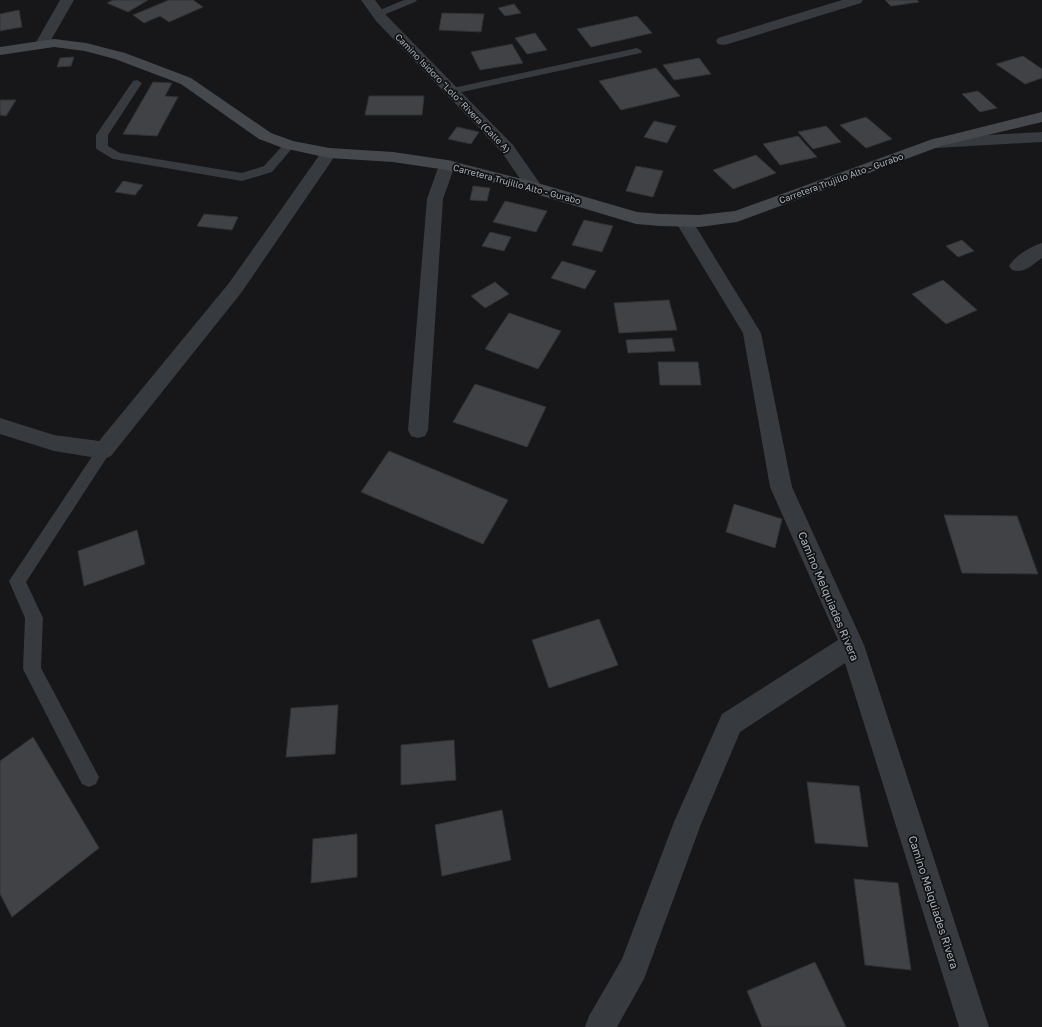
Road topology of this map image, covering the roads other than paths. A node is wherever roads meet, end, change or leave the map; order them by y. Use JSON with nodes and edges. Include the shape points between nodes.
{"nodes":[{"id":1,"x":67,"y":0,"type":"edge"},
{"id":2,"x":368,"y":0,"type":"edge"},
{"id":3,"x":412,"y":0,"type":"edge"},
{"id":4,"x":856,"y":0,"type":"edge"},
{"id":5,"x":378,"y":14,"type":"junction"},
{"id":6,"x":723,"y":41,"type":"dead end"},
{"id":7,"x":42,"y":44,"type":"junction"},
{"id":8,"x":0,"y":51,"type":"edge"},
{"id":9,"x":637,"y":51,"type":"dead end"},
{"id":10,"x":137,"y":84,"type":"dead end"},
{"id":11,"x":453,"y":91,"type":"junction"},
{"id":12,"x":1042,"y":117,"type":"edge"},
{"id":13,"x":1042,"y":137,"type":"edge"},
{"id":14,"x":936,"y":143,"type":"junction"},
{"id":15,"x":289,"y":145,"type":"junction"},
{"id":16,"x":329,"y":153,"type":"junction"},
{"id":17,"x":447,"y":165,"type":"junction"},
{"id":18,"x":535,"y":188,"type":"junction"},
{"id":19,"x":684,"y":222,"type":"junction"},
{"id":20,"x":1042,"y":249,"type":"edge"},
{"id":21,"x":1018,"y":266,"type":"dead end"},
{"id":22,"x":0,"y":426,"type":"edge"},
{"id":23,"x":418,"y":430,"type":"dead end"},
{"id":24,"x":104,"y":450,"type":"junction"},
{"id":25,"x":852,"y":645,"type":"junction"},
{"id":26,"x":89,"y":777,"type":"dead end"},
{"id":27,"x":600,"y":1027,"type":"edge"},
{"id":28,"x":974,"y":1027,"type":"edge"}],
"edges":[{"from":1,"to":7,"type":"street"},
{"from":2,"to":5,"type":"street","name":"Camino Isidoro \"Lolo\" Rivera (Calle A)"},
{"from":3,"to":5,"type":"lane"},
{"from":4,"to":6,"type":"street"},
{"from":5,"to":11,"type":"street","name":"Camino Isidoro \"Lolo\" Rivera (Calle A)"},
{"from":7,"to":8,"type":"main road","name":"Carretera Trujillo Alto - Gurabo"},
{"from":7,"to":15,"type":"main road","name":"Carretera Trujillo Alto - Gurabo","via":[[86,47],[120,56],[186,81],[265,136]]},
{"from":9,"to":11,"type":"lane"},
{"from":10,"to":15,"type":"lane","via":[[102,135],[102,148],[117,156],[242,177],[268,169]]},
{"from":11,"to":18,"type":"street","name":"Camino Isidoro \"Lolo\" Rivera (Calle A)","via":[[507,148]]},
{"from":12,"to":14,"type":"main road","name":"Carretera Trujillo Alto - Gurabo"},
{"from":13,"to":14,"type":"street"},
{"from":14,"to":19,"type":"main road","name":"Carretera Trujillo Alto - Gurabo","via":[[737,216]]},
{"from":15,"to":16,"type":"main road","name":"Carretera Trujillo Alto - Gurabo"},
{"from":16,"to":17,"type":"main road","name":"Carretera Trujillo Alto - Gurabo","via":[[393,157]]},
{"from":16,"to":24,"type":"street","via":[[235,288]]},
{"from":17,"to":18,"type":"main road","name":"Carretera Trujillo Alto - Gurabo"},
{"from":17,"to":23,"type":"street","via":[[435,199]]},
{"from":18,"to":19,"type":"main road","name":"Carretera Trujillo Alto - Gurabo","via":[[636,218]]},
{"from":19,"to":25,"type":"street","name":"Camino Melquiades Rivera","via":[[752,333],[781,487]]},
{"from":20,"to":21,"type":"street"},
{"from":22,"to":24,"type":"street","via":[[54,443]]},
{"from":24,"to":26,"type":"lane","via":[[17,581],[34,618],[32,669]]},
{"from":25,"to":27,"type":"street","via":[[731,723],[688,822],[633,968]]},
{"from":25,"to":28,"type":"street","name":"Camino Melquiades Rivera"}]}
